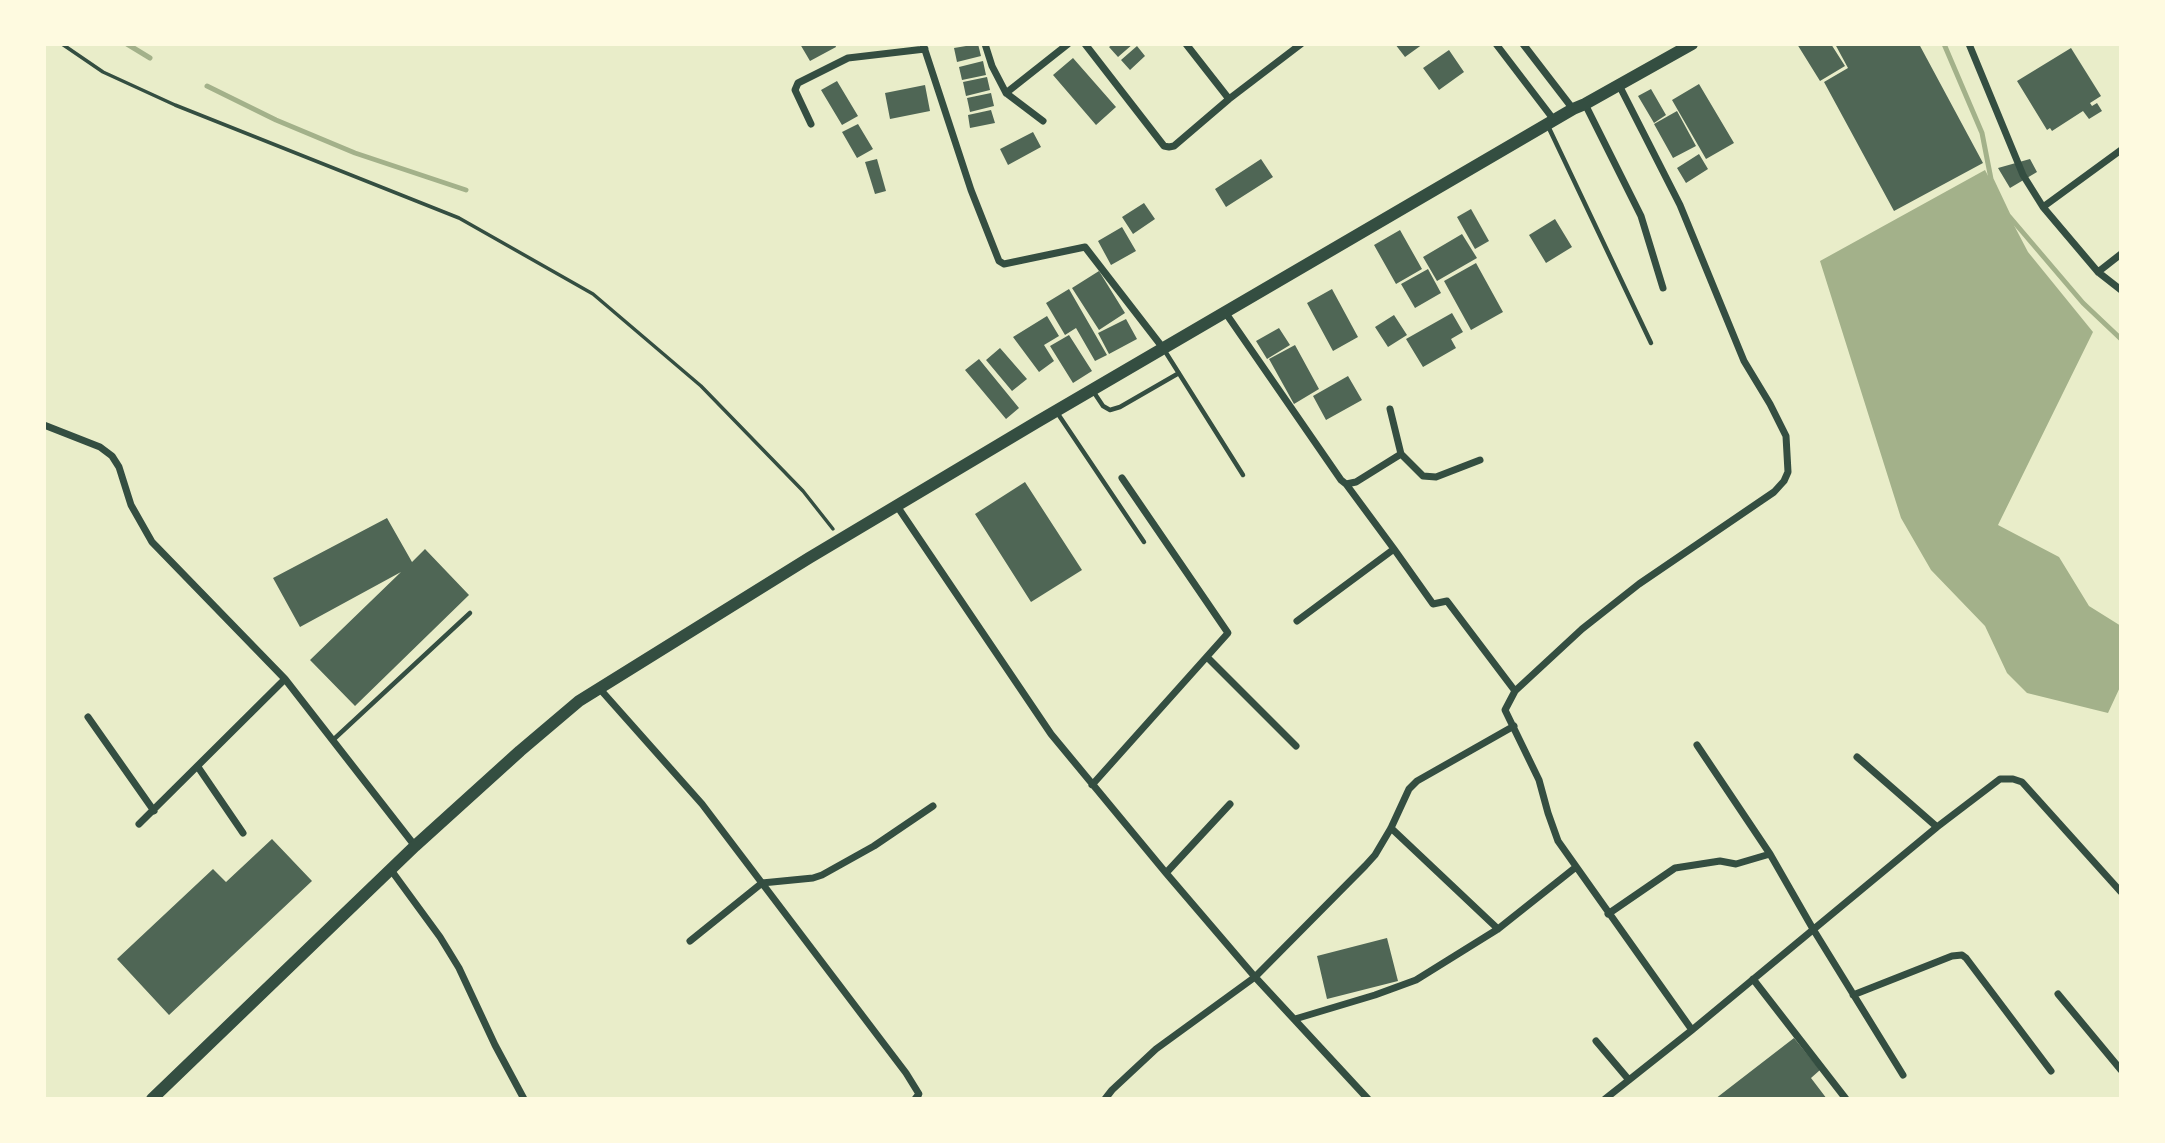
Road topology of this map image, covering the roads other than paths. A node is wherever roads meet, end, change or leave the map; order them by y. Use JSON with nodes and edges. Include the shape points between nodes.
{"nodes":[{"id":1,"x":985,"y":44,"type":"edge"},
{"id":2,"x":1068,"y":44,"type":"edge"},
{"id":3,"x":1084,"y":44,"type":"edge"},
{"id":4,"x":1186,"y":44,"type":"edge"},
{"id":5,"x":1289,"y":44,"type":"edge"},
{"id":6,"x":1301,"y":44,"type":"edge"},
{"id":7,"x":1496,"y":44,"type":"edge"},
{"id":8,"x":1523,"y":44,"type":"edge"},
{"id":9,"x":1692,"y":44,"type":"edge"},
{"id":10,"x":1969,"y":44,"type":"edge"},
{"id":11,"x":924,"y":46,"type":"edge"},
{"id":12,"x":1294,"y":51,"type":"junction"},
{"id":13,"x":1619,"y":85,"type":"junction"},
{"id":14,"x":1006,"y":93,"type":"junction"},
{"id":15,"x":1229,"y":99,"type":"junction"},
{"id":16,"x":1579,"y":106,"type":"junction"},
{"id":17,"x":1043,"y":121,"type":"dead end"},
{"id":18,"x":1551,"y":122,"type":"junction"},
{"id":19,"x":811,"y":124,"type":"dead end"},
{"id":20,"x":2121,"y":150,"type":"edge"},
{"id":21,"x":2043,"y":207,"type":"junction"},
{"id":22,"x":2121,"y":254,"type":"edge"},
{"id":23,"x":2098,"y":272,"type":"junction"},
{"id":24,"x":1663,"y":288,"type":"dead end"},
{"id":25,"x":2121,"y":290,"type":"edge"},
{"id":26,"x":1225,"y":312,"type":"junction"},
{"id":27,"x":1651,"y":343,"type":"dead end"},
{"id":28,"x":1163,"y":348,"type":"junction"},
{"id":29,"x":1179,"y":373,"type":"junction"},
{"id":30,"x":1092,"y":390,"type":"junction"},
{"id":31,"x":1056,"y":410,"type":"junction"},
{"id":32,"x":1390,"y":410,"type":"dead end"},
{"id":33,"x":44,"y":425,"type":"edge"},
{"id":34,"x":1401,"y":454,"type":"junction"},
{"id":35,"x":1480,"y":460,"type":"dead end"},
{"id":36,"x":1242,"y":475,"type":"dead end"},
{"id":37,"x":1122,"y":478,"type":"dead end"},
{"id":38,"x":1346,"y":484,"type":"junction"},
{"id":39,"x":897,"y":506,"type":"junction"},
{"id":40,"x":1144,"y":542,"type":"dead end"},
{"id":41,"x":1394,"y":549,"type":"junction"},
{"id":42,"x":470,"y":613,"type":"dead end"},
{"id":43,"x":1297,"y":621,"type":"dead end"},
{"id":44,"x":1207,"y":657,"type":"junction"},
{"id":45,"x":285,"y":680,"type":"junction"},
{"id":46,"x":599,"y":688,"type":"junction"},
{"id":47,"x":1515,"y":691,"type":"junction"},
{"id":48,"x":88,"y":717,"type":"dead end"},
{"id":49,"x":1514,"y":726,"type":"junction"},
{"id":50,"x":332,"y":740,"type":"junction"},
{"id":51,"x":1697,"y":745,"type":"dead end"},
{"id":52,"x":1296,"y":746,"type":"dead end"},
{"id":53,"x":1857,"y":757,"type":"dead end"},
{"id":54,"x":198,"y":767,"type":"junction"},
{"id":55,"x":1093,"y":785,"type":"junction"},
{"id":56,"x":1230,"y":804,"type":"dead end"},
{"id":57,"x":933,"y":806,"type":"dead end"},
{"id":58,"x":154,"y":811,"type":"junction"},
{"id":59,"x":139,"y":824,"type":"dead end"},
{"id":60,"x":1937,"y":827,"type":"junction"},
{"id":61,"x":1391,"y":828,"type":"junction"},
{"id":62,"x":243,"y":833,"type":"dead end"},
{"id":63,"x":415,"y":846,"type":"junction"},
{"id":64,"x":1770,"y":854,"type":"junction"},
{"id":65,"x":1576,"y":867,"type":"junction"},
{"id":66,"x":391,"y":870,"type":"junction"},
{"id":67,"x":1166,"y":873,"type":"junction"},
{"id":68,"x":762,"y":883,"type":"junction"},
{"id":69,"x":2121,"y":892,"type":"edge"},
{"id":70,"x":1608,"y":914,"type":"junction"},
{"id":71,"x":1498,"y":929,"type":"junction"},
{"id":72,"x":1813,"y":929,"type":"junction"},
{"id":73,"x":690,"y":941,"type":"dead end"},
{"id":74,"x":1255,"y":977,"type":"junction"},
{"id":75,"x":1753,"y":979,"type":"junction"},
{"id":76,"x":2058,"y":994,"type":"dead end"},
{"id":77,"x":1853,"y":995,"type":"junction"},
{"id":78,"x":1295,"y":1019,"type":"junction"},
{"id":79,"x":1692,"y":1030,"type":"junction"},
{"id":80,"x":1596,"y":1041,"type":"dead end"},
{"id":81,"x":2121,"y":1070,"type":"edge"},
{"id":82,"x":2051,"y":1071,"type":"dead end"},
{"id":83,"x":1903,"y":1075,"type":"dead end"},
{"id":84,"x":1629,"y":1080,"type":"junction"},
{"id":85,"x":152,"y":1099,"type":"edge"},
{"id":86,"x":524,"y":1099,"type":"edge"},
{"id":87,"x":915,"y":1099,"type":"edge"},
{"id":88,"x":1105,"y":1099,"type":"edge"},
{"id":89,"x":1368,"y":1099,"type":"edge"},
{"id":90,"x":1605,"y":1099,"type":"edge"},
{"id":91,"x":1846,"y":1099,"type":"edge"}],
"edges":[{"from":1,"to":14,"type":"street"},
{"from":2,"to":14,"type":"street"},
{"from":3,"to":15,"type":"street","via":[[1164,146],[1174,146]]},
{"from":4,"to":15,"type":"street"},
{"from":5,"to":12,"type":"street"},
{"from":6,"to":12,"type":"street"},
{"from":7,"to":18,"type":"street"},
{"from":8,"to":16,"type":"street"},
{"from":9,"to":13,"type":"main road"},
{"from":10,"to":21,"type":"street","via":[[2023,175]]},
{"from":11,"to":19,"type":"street","via":[[848,58],[798,83],[795,90]]},
{"from":11,"to":28,"type":"street","via":[[999,261],[1004,264],[1085,247]]},
{"from":12,"to":15,"type":"street"},
{"from":13,"to":16,"type":"main road"},
{"from":13,"to":47,"type":"street","via":[[1680,205],[1744,361],[1786,436],[1788,472],[1774,492],[1639,584]]},
{"from":14,"to":17,"type":"street"},
{"from":16,"to":18,"type":"main road"},
{"from":16,"to":24,"type":"street","via":[[1641,216]]},
{"from":18,"to":26,"type":"main road"},
{"from":18,"to":27,"type":"lane"},
{"from":20,"to":21,"type":"street"},
{"from":21,"to":23,"type":"street"},
{"from":22,"to":23,"type":"street"},
{"from":23,"to":25,"type":"street"},
{"from":26,"to":28,"type":"main road"},
{"from":26,"to":38,"type":"street"},
{"from":28,"to":29,"type":"lane"},
{"from":28,"to":30,"type":"main road"},
{"from":29,"to":30,"type":"lane","via":[[1110,410]]},
{"from":29,"to":36,"type":"lane"},
{"from":30,"to":31,"type":"main road"},
{"from":31,"to":39,"type":"main road"},
{"from":31,"to":40,"type":"lane"},
{"from":32,"to":34,"type":"street"},
{"from":33,"to":45,"type":"street","via":[[109,453],[148,537]]},
{"from":34,"to":35,"type":"street","via":[[1423,476],[1436,477]]},
{"from":34,"to":38,"type":"street"},
{"from":37,"to":44,"type":"street","via":[[1227,631]]},
{"from":38,"to":41,"type":"street"},
{"from":39,"to":46,"type":"main road"},
{"from":39,"to":55,"type":"street","via":[[1051,734]]},
{"from":41,"to":43,"type":"street"},
{"from":41,"to":47,"type":"street","via":[[1433,604],[1447,601]]},
{"from":42,"to":50,"type":"lane"},
{"from":44,"to":52,"type":"street"},
{"from":44,"to":55,"type":"street"},
{"from":45,"to":50,"type":"street"},
{"from":45,"to":54,"type":"street"},
{"from":46,"to":63,"type":"main road","via":[[559,717]]},
{"from":46,"to":68,"type":"street","via":[[702,804]]},
{"from":47,"to":49,"type":"street","via":[[1505,710]]},
{"from":48,"to":58,"type":"street"},
{"from":49,"to":61,"type":"street","via":[[1417,781],[1403,798]]},
{"from":49,"to":65,"type":"street","via":[[1539,780],[1558,841]]},
{"from":50,"to":63,"type":"street"},
{"from":51,"to":64,"type":"street"},
{"from":53,"to":60,"type":"street"},
{"from":54,"to":58,"type":"street"},
{"from":54,"to":62,"type":"street"},
{"from":55,"to":67,"type":"street"},
{"from":56,"to":67,"type":"street"},
{"from":57,"to":68,"type":"street","via":[[822,875]]},
{"from":58,"to":59,"type":"street"},
{"from":60,"to":69,"type":"street","via":[[1994,781],[2022,782]]},
{"from":60,"to":72,"type":"street"},
{"from":61,"to":71,"type":"street"},
{"from":61,"to":74,"type":"street","via":[[1375,855]]},
{"from":63,"to":66,"type":"main road"},
{"from":64,"to":70,"type":"street","via":[[1736,864],[1720,861],[1675,868]]},
{"from":64,"to":72,"type":"street"},
{"from":65,"to":70,"type":"street"},
{"from":65,"to":71,"type":"street"},
{"from":66,"to":85,"type":"main road"},
{"from":66,"to":86,"type":"street","via":[[459,968]]},
{"from":67,"to":74,"type":"street"},
{"from":68,"to":73,"type":"street"},
{"from":68,"to":87,"type":"street","via":[[906,1073],[919,1094]]},
{"from":70,"to":79,"type":"street"},
{"from":71,"to":78,"type":"street","via":[[1407,984]]},
{"from":72,"to":75,"type":"street"},
{"from":72,"to":77,"type":"street"},
{"from":74,"to":78,"type":"street"},
{"from":74,"to":88,"type":"street","via":[[1156,1049]]},
{"from":75,"to":79,"type":"street"},
{"from":75,"to":91,"type":"street"},
{"from":76,"to":81,"type":"street"},
{"from":77,"to":82,"type":"street","via":[[1962,955]]},
{"from":77,"to":83,"type":"street"},
{"from":78,"to":89,"type":"street"},
{"from":79,"to":84,"type":"street"},
{"from":80,"to":84,"type":"street"},
{"from":84,"to":90,"type":"street"}]}
